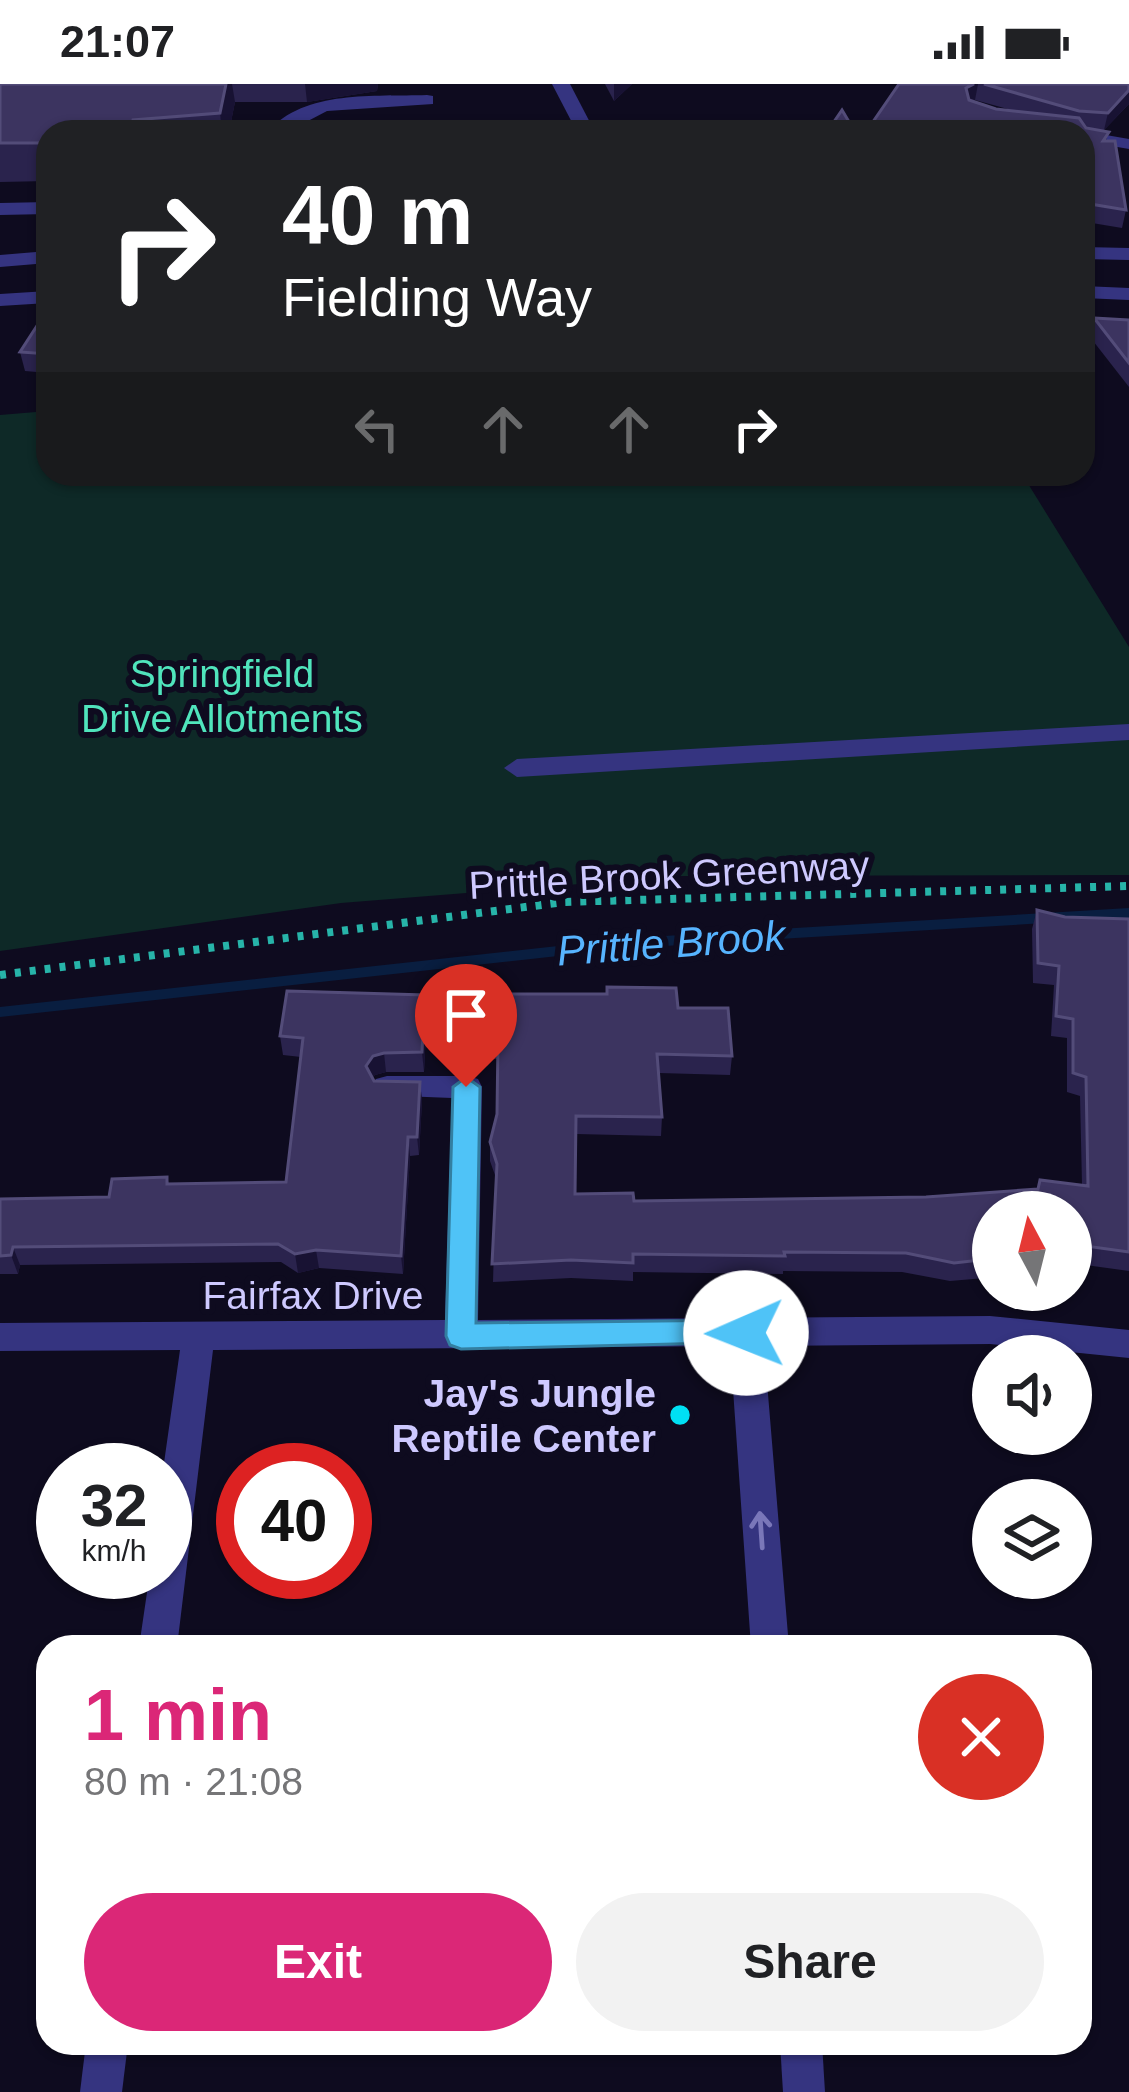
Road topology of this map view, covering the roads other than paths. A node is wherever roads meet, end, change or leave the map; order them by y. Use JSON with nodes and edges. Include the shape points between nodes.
{"nodes":[{"id":1,"x":561,"y":84,"type":"edge"},
{"id":2,"x":427,"y":100,"type":"dead end"},
{"id":3,"x":287,"y":120,"type":"edge"},
{"id":4,"x":580,"y":120,"type":"edge"},
{"id":5,"x":1095,"y":138,"type":"edge"},
{"id":6,"x":1129,"y":144,"type":"edge"},
{"id":7,"x":36,"y":208,"type":"edge"},
{"id":8,"x":0,"y":209,"type":"edge"},
{"id":9,"x":1095,"y":253,"type":"edge"},
{"id":10,"x":1129,"y":254,"type":"edge"},
{"id":11,"x":36,"y":258,"type":"edge"},
{"id":12,"x":0,"y":261,"type":"edge"},
{"id":13,"x":1095,"y":293,"type":"edge"},
{"id":14,"x":1129,"y":294,"type":"edge"},
{"id":15,"x":36,"y":297,"type":"edge"},
{"id":16,"x":0,"y":300,"type":"edge"},
{"id":17,"x":1129,"y":732,"type":"edge"},
{"id":18,"x":517,"y":768,"type":"dead end"},
{"id":19,"x":387,"y":1087,"type":"edge"},
{"id":20,"x":746,"y":1333,"type":"junction"},
{"id":21,"x":461,"y":1336,"type":"junction"},
{"id":22,"x":0,"y":1337,"type":"edge"},
{"id":23,"x":198,"y":1339,"type":"junction"},
{"id":24,"x":1129,"y":1344,"type":"edge"},
{"id":25,"x":160,"y":1635,"type":"edge"},
{"id":26,"x":769,"y":1635,"type":"edge"},
{"id":27,"x":106,"y":2055,"type":"edge"},
{"id":28,"x":802,"y":2055,"type":"edge"},
{"id":29,"x":101,"y":2092,"type":"edge"},
{"id":30,"x":805,"y":2092,"type":"edge"}],
"edges":[{"from":1,"to":4,"type":"street"},
{"from":2,"to":3,"type":"street","via":[[321,108]]},
{"from":5,"to":6,"type":"street"},
{"from":7,"to":8,"type":"street"},
{"from":9,"to":10,"type":"street"},
{"from":11,"to":12,"type":"street"},
{"from":13,"to":14,"type":"street"},
{"from":15,"to":16,"type":"street"},
{"from":17,"to":18,"type":"street"},
{"from":19,"to":21,"type":"street","via":[[466,1087]]},
{"from":20,"to":21,"type":"street","name":"Fairfax Drive"},
{"from":20,"to":24,"type":"street","name":"Fairfax Drive","via":[[991,1330]]},
{"from":26,"to":20,"type":"street","one_way":true},
{"from":21,"to":23,"type":"street","name":"Fairfax Drive"},
{"from":22,"to":23,"type":"street","name":"Fairfax Drive"},
{"from":23,"to":25,"type":"street"},
{"from":27,"to":29,"type":"street"},
{"from":28,"to":30,"type":"street"}]}
